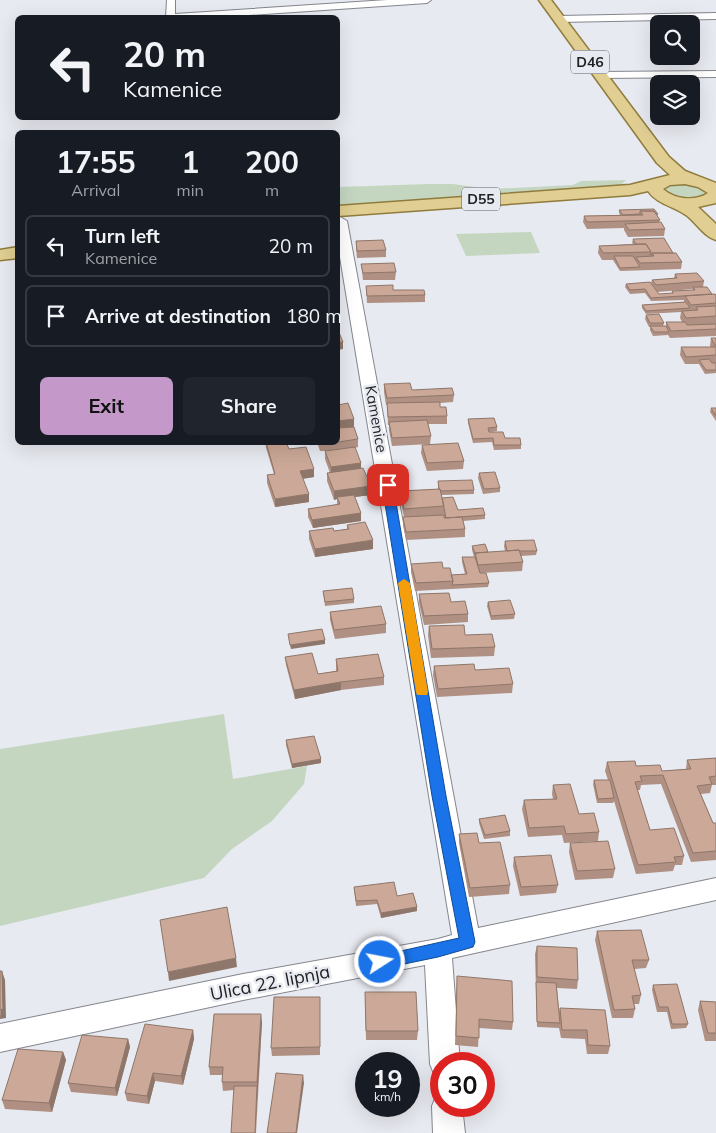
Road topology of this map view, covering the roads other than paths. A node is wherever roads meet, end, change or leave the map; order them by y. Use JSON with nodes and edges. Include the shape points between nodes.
{"nodes":[{"id":1,"x":171,"y":0,"type":"edge"},
{"id":2,"x":427,"y":0,"type":"edge"},
{"id":3,"x":545,"y":0,"type":"edge"},
{"id":4,"x":362,"y":2,"type":"edge"},
{"id":5,"x":306,"y":13,"type":"edge"},
{"id":6,"x":170,"y":15,"type":"edge"},
{"id":7,"x":238,"y":15,"type":"edge"},
{"id":8,"x":716,"y":16,"type":"edge"},
{"id":9,"x":559,"y":19,"type":"junction"},
{"id":10,"x":716,"y":74,"type":"edge"},
{"id":11,"x":599,"y":75,"type":"junction"},
{"id":12,"x":663,"y":160,"type":"junction"},
{"id":13,"x":664,"y":191,"type":"junction"},
{"id":14,"x":711,"y":192,"type":"edge"},
{"id":15,"x":340,"y":216,"type":"edge"},
{"id":16,"x":340,"y":222,"type":"edge"},
{"id":17,"x":712,"y":229,"type":"edge"},
{"id":18,"x":15,"y":252,"type":"edge"},
{"id":19,"x":0,"y":255,"type":"edge"},
{"id":20,"x":716,"y":889,"type":"edge"},
{"id":21,"x":467,"y":942,"type":"junction"},
{"id":22,"x":438,"y":951,"type":"junction"},
{"id":23,"x":0,"y":1038,"type":"edge"},
{"id":24,"x":444,"y":1052,"type":"edge"},
{"id":25,"x":448,"y":1117,"type":"edge"},
{"id":26,"x":449,"y":1133,"type":"edge"}],
"edges":[{"from":1,"to":6,"type":"street"},
{"from":2,"to":4,"type":"street"},
{"from":3,"to":9,"type":"main road","number":"D46"},
{"from":4,"to":5,"type":"street"},
{"from":5,"to":7,"type":"street"},
{"from":8,"to":9,"type":"street"},
{"from":9,"to":11,"type":"main road","number":"D46"},
{"from":10,"to":11,"type":"street"},
{"from":11,"to":12,"type":"main road","number":"D46"},
{"from":12,"to":13,"type":"main road","via":[[666,174]]},
{"from":12,"to":14,"type":"main road","number":"D46","via":[[679,174]]},
{"from":13,"to":14,"type":"main road","number":"D55","via":[[693,203]]},
{"from":13,"to":14,"type":"main road","number":"D55","via":[[678,179]]},
{"from":13,"to":15,"type":"main road","number":"D55","via":[[643,195],[575,194]]},
{"from":13,"to":17,"type":"main road"},
{"from":14,"to":17,"type":"main road","via":[[703,208]]},
{"from":16,"to":21,"type":"street","name":"Kamenice"},
{"from":18,"to":19,"type":"main road"},
{"from":20,"to":21,"type":"street","name":"Ulica 22. lipnja"},
{"from":21,"to":22,"type":"street","name":"Ulica 22. lipnja"},
{"from":22,"to":23,"type":"street","name":"Ulica 22. lipnja","via":[[243,987]]},
{"from":22,"to":24,"type":"street"},
{"from":25,"to":26,"type":"street"}]}
